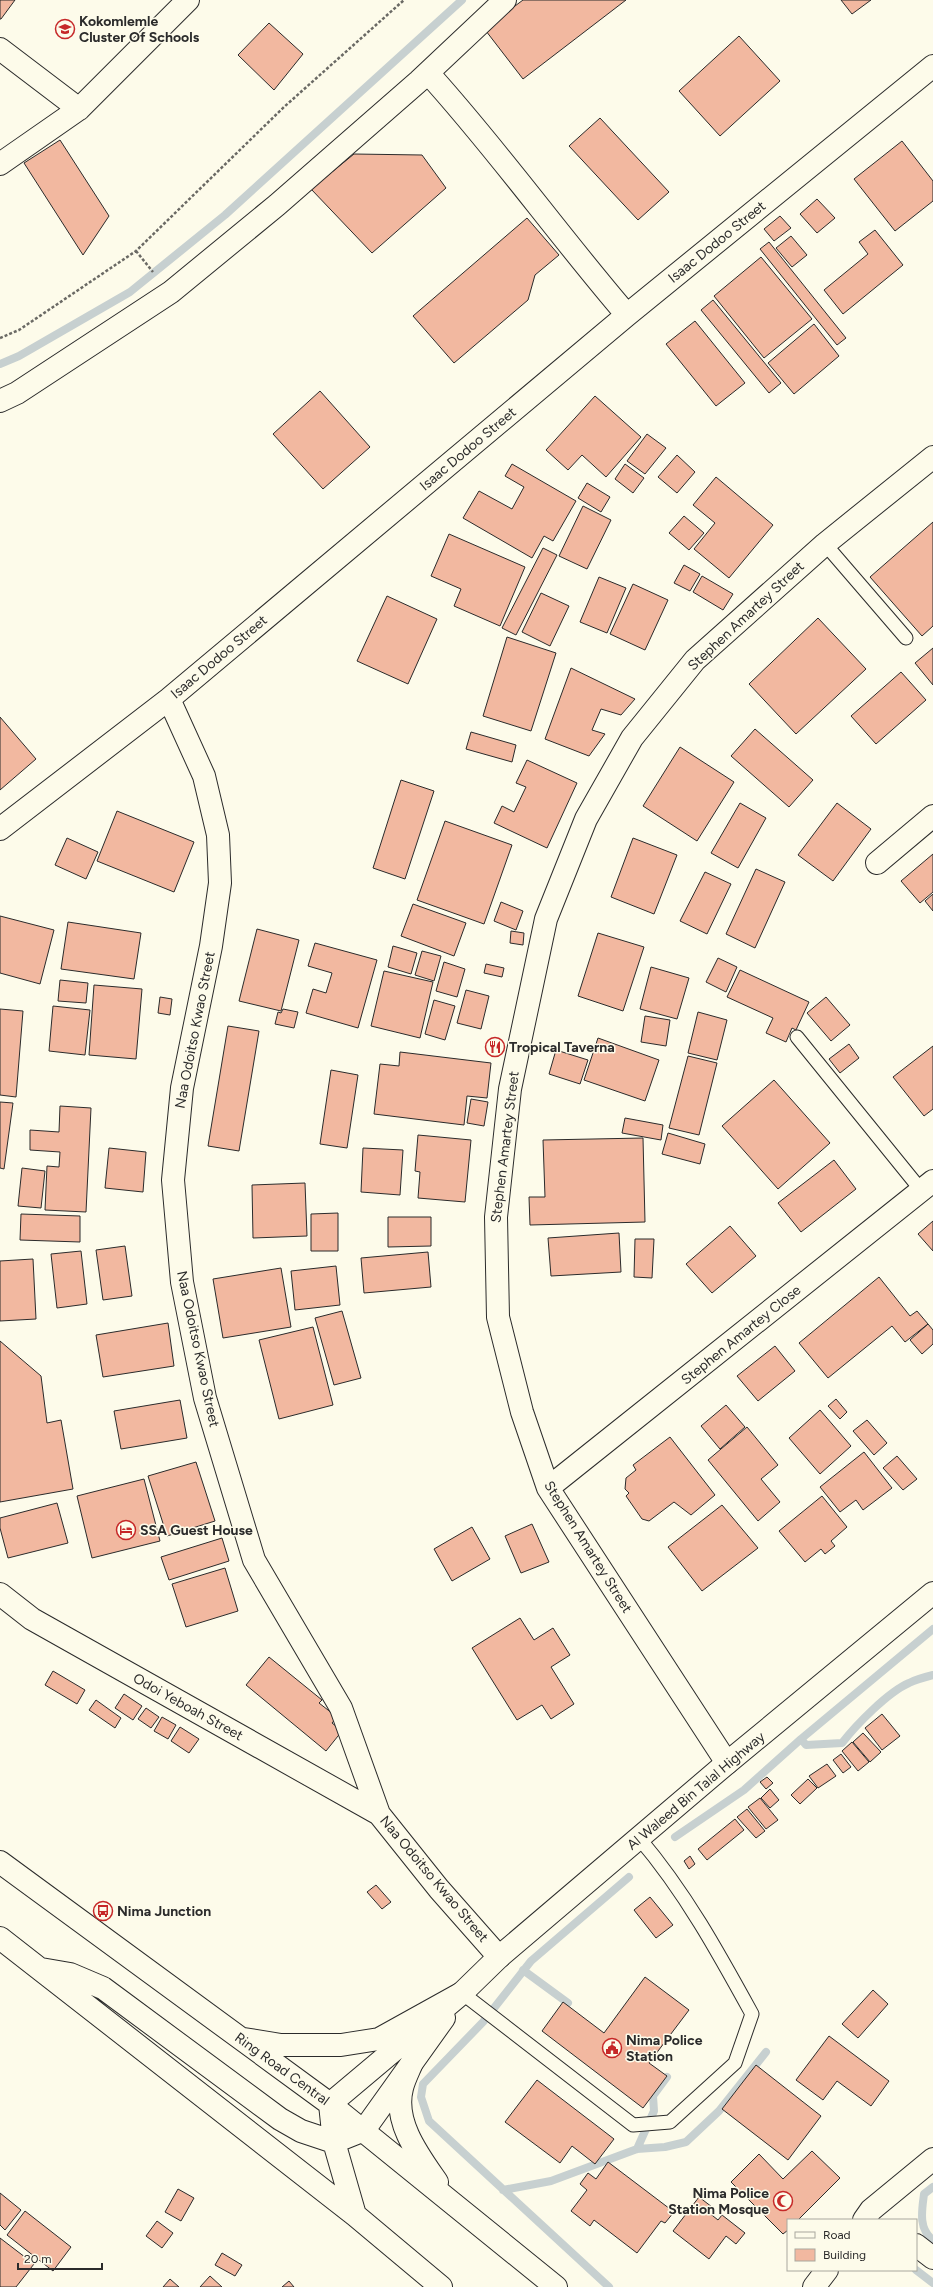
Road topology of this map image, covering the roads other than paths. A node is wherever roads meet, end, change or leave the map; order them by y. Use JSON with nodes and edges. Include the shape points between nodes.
{"nodes":[{"id":1,"x":188,"y":0,"type":"edge"},
{"id":2,"x":504,"y":0,"type":"edge"},
{"id":3,"x":0,"y":49,"type":"edge"},
{"id":4,"x":933,"y":66,"type":"edge"},
{"id":5,"x":428,"y":72,"type":"junction"},
{"id":6,"x":79,"y":109,"type":"junction"},
{"id":7,"x":0,"y":164,"type":"edge"},
{"id":8,"x":627,"y":315,"type":"junction"},
{"id":9,"x":0,"y":401,"type":"edge"},
{"id":10,"x":933,"y":457,"type":"edge"},
{"id":11,"x":825,"y":544,"type":"junction"},
{"id":12,"x":906,"y":638,"type":"dead end"},
{"id":13,"x":169,"y":699,"type":"junction"},
{"id":14,"x":933,"y":816,"type":"edge"},
{"id":15,"x":0,"y":828,"type":"edge"},
{"id":16,"x":877,"y":863,"type":"dead end"},
{"id":17,"x":797,"y":1037,"type":"dead end"},
{"id":18,"x":927,"y":1186,"type":"edge"},
{"id":19,"x":548,"y":1488,"type":"junction"},
{"id":20,"x":933,"y":1593,"type":"edge"},
{"id":21,"x":0,"y":1594,"type":"edge"},
{"id":22,"x":727,"y":1764,"type":"junction"},
{"id":23,"x":379,"y":1814,"type":"junction"},
{"id":24,"x":639,"y":1838,"type":"junction"},
{"id":25,"x":0,"y":1862,"type":"edge"},
{"id":26,"x":0,"y":1938,"type":"edge"},
{"id":27,"x":500,"y":1957,"type":"junction"},
{"id":28,"x":38,"y":1968,"type":"junction"},
{"id":29,"x":462,"y":1993,"type":"junction"},
{"id":30,"x":239,"y":2039,"type":"junction"},
{"id":31,"x":411,"y":2065,"type":"junction"},
{"id":32,"x":330,"y":2104,"type":"junction"},
{"id":33,"x":364,"y":2130,"type":"junction"},
{"id":34,"x":334,"y":2142,"type":"junction"},
{"id":35,"x":933,"y":2159,"type":"edge"},
{"id":36,"x":452,"y":2204,"type":"junction"},
{"id":37,"x":355,"y":2215,"type":"junction"},
{"id":38,"x":873,"y":2217,"type":"edge"},
{"id":39,"x":917,"y":2245,"type":"edge"},
{"id":40,"x":933,"y":2258,"type":"edge"},
{"id":41,"x":826,"y":2271,"type":"edge"},
{"id":42,"x":422,"y":2279,"type":"edge"},
{"id":43,"x":441,"y":2287,"type":"edge"},
{"id":44,"x":556,"y":2287,"type":"edge"},
{"id":45,"x":814,"y":2287,"type":"edge"}],
"edges":[{"from":1,"to":6,"type":"street"},
{"from":2,"to":5,"type":"street"},
{"from":3,"to":6,"type":"street"},
{"from":4,"to":8,"type":"street","name":"Isaac Dodoo Street"},
{"from":5,"to":8,"type":"street"},
{"from":5,"to":9,"type":"street","via":[[277,205],[171,292],[17,393]]},
{"from":6,"to":7,"type":"street"},
{"from":8,"to":13,"type":"street","name":"Isaac Dodoo Street"},
{"from":10,"to":11,"type":"street","name":"Stephen Amartey Street"},
{"from":11,"to":12,"type":"lane"},
{"from":11,"to":19,"type":"street","name":"Stephen Amartey Street","via":[[695,660],[632,738],[586,819],[546,919],[510,1089],[496,1217],[498,1317],[522,1412]]},
{"from":13,"to":15,"type":"street","name":"Isaac Dodoo Street"},
{"from":13,"to":23,"type":"street","name":"Naa Odoitso Kwao Street","via":[[204,776],[218,835],[220,883],[211,946],[182,1088],[173,1180],[182,1282],[205,1398],[254,1560],[341,1708]]},
{"from":14,"to":16,"type":"street"},
{"from":17,"to":18,"type":"lane"},
{"from":18,"to":19,"type":"street","name":"Stephen Amartey Close"},
{"from":19,"to":22,"type":"street","name":"Stephen Amartey Street"},
{"from":20,"to":22,"type":"street","name":"Al Waleed Bin Talal Highway"},
{"from":21,"to":23,"type":"street","name":"Odoi Yeboah Street","via":[[32,1619]]},
{"from":22,"to":24,"type":"street","name":"Al Waleed Bin Talal Highway"},
{"from":23,"to":27,"type":"street","name":"Naa Odoitso Kwao Street","via":[[439,1889]]},
{"from":24,"to":27,"type":"street","name":"Al Waleed Bin Talal Highway"},
{"from":24,"to":29,"type":"lane","via":[[665,1869],[709,1936],[752,2014],[735,2063],[670,2122],[633,2125]]},
{"from":25,"to":30,"type":"street","name":"Ring Road Central"},
{"from":26,"to":28,"type":"street"},
{"from":27,"to":29,"type":"street","name":"Al Waleed Bin Talal Highway"},
{"from":28,"to":34,"type":"street","via":[[70,1974],[103,1988],[280,2119],[301,2131]]},
{"from":28,"to":37,"type":"street"},
{"from":29,"to":30,"type":"street","via":[[379,2039],[342,2045],[281,2045]]},
{"from":29,"to":31,"type":"street","name":"Al Waleed Bin Talal Highway"},
{"from":29,"to":32,"type":"street","name":"Al Waleed Bin Talal Highway"},
{"from":30,"to":32,"type":"street","name":"Ring Road Central"},
{"from":31,"to":33,"type":"street","name":"Al Waleed Bin Talal Highway"},
{"from":31,"to":36,"type":"street","via":[[402,2088],[402,2115],[412,2146]]},
{"from":32,"to":33,"type":"street","name":"Ring Road Central"},
{"from":32,"to":34,"type":"street"},
{"from":33,"to":34,"type":"street"},
{"from":33,"to":36,"type":"street","name":"Ring Road Central"},
{"from":34,"to":37,"type":"street"},
{"from":35,"to":38,"type":"street"},
{"from":36,"to":44,"type":"street","name":"Ring Road Central"},
{"from":37,"to":42,"type":"street"},
{"from":39,"to":40,"type":"street"},
{"from":41,"to":45,"type":"street"},
{"from":42,"to":43,"type":"street"}]}
